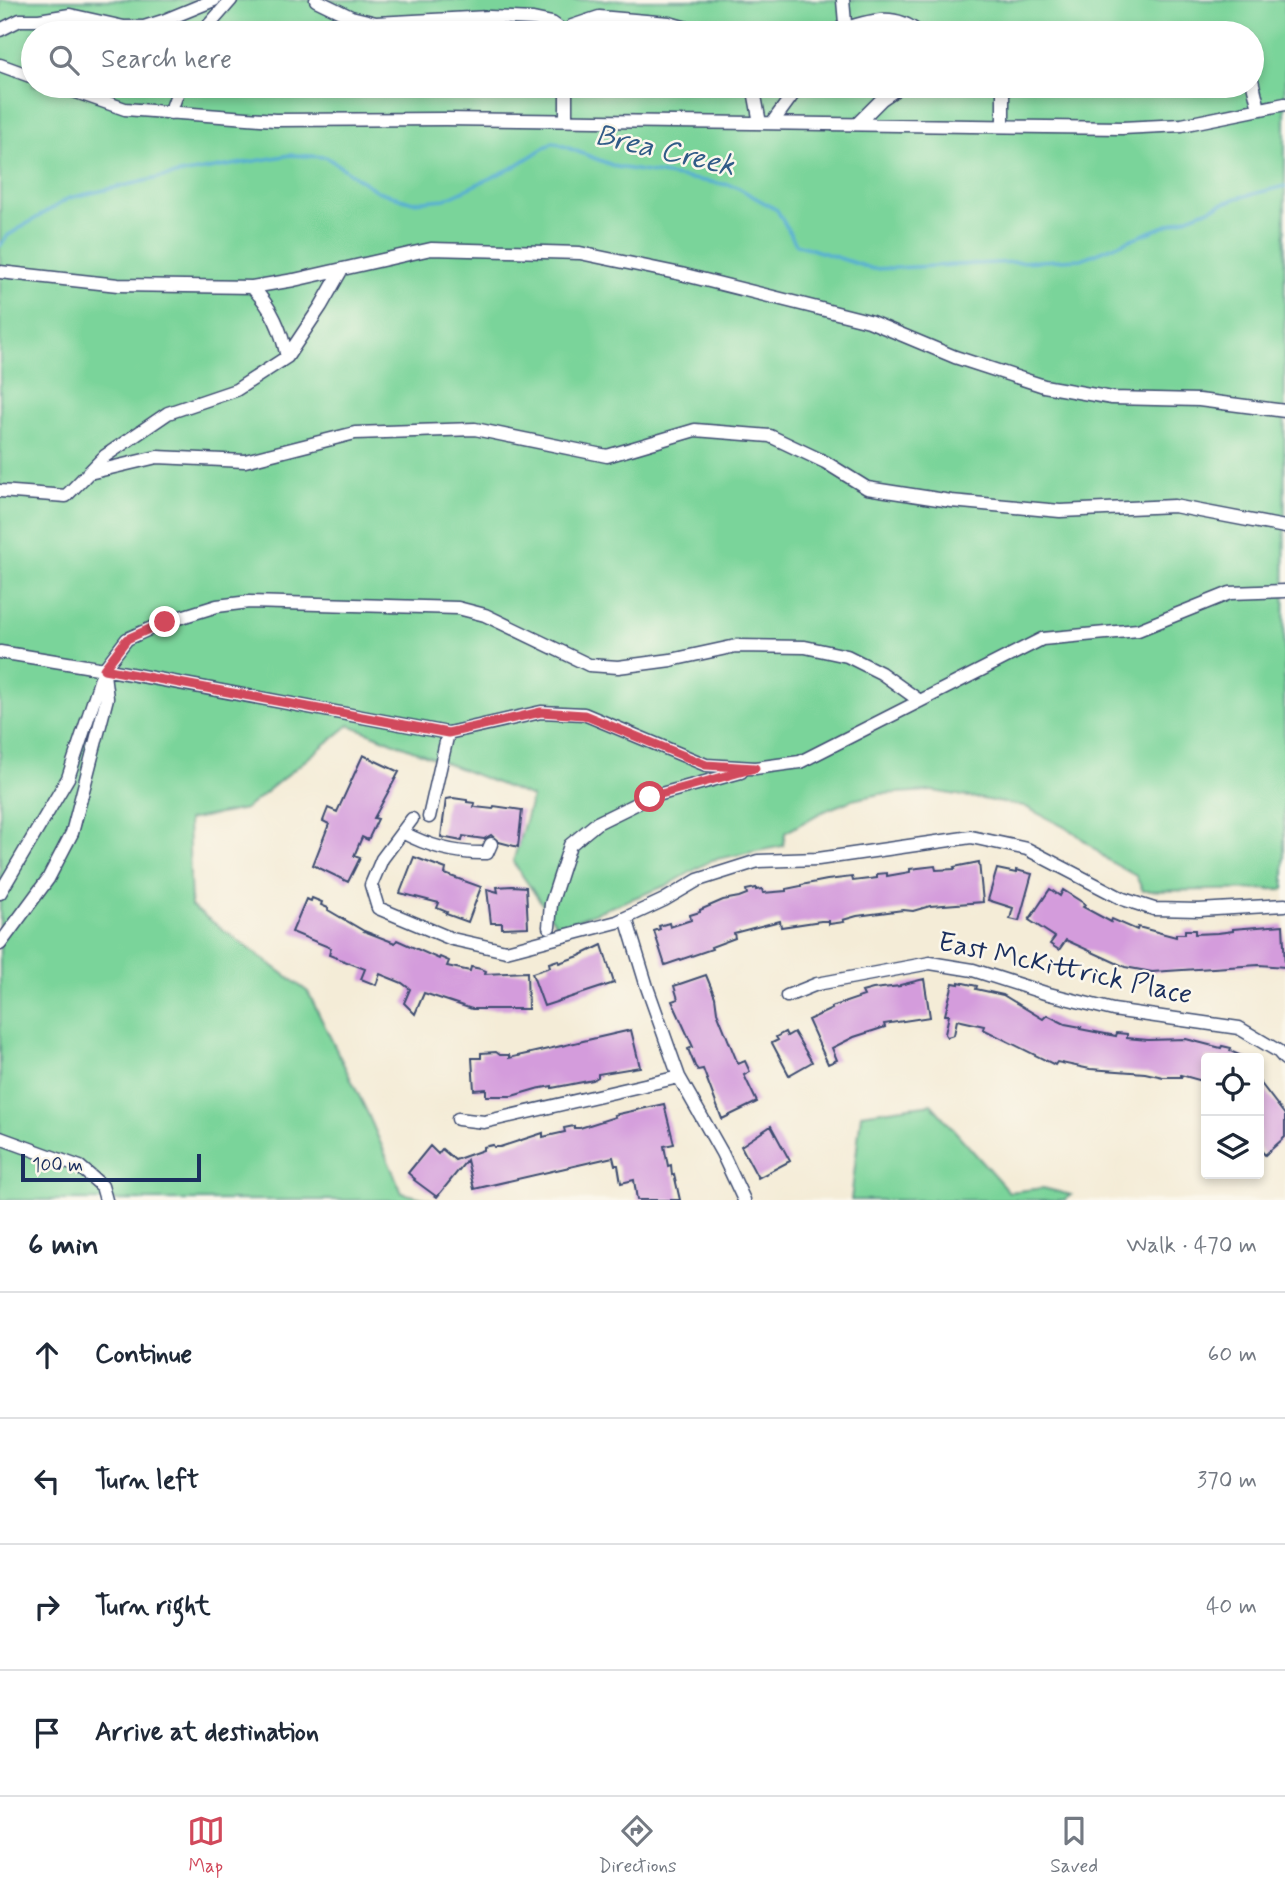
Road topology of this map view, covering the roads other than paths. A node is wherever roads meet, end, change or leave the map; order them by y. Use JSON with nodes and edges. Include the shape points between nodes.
{"nodes":[{"id":1,"x":214,"y":0,"type":"edge"},
{"id":2,"x":231,"y":0,"type":"edge"},
{"id":3,"x":316,"y":0,"type":"edge"},
{"id":4,"x":843,"y":0,"type":"edge"},
{"id":5,"x":97,"y":21,"type":"edge"},
{"id":6,"x":165,"y":21,"type":"edge"},
{"id":7,"x":213,"y":21,"type":"edge"},
{"id":8,"x":368,"y":21,"type":"edge"},
{"id":9,"x":414,"y":21,"type":"edge"},
{"id":10,"x":542,"y":21,"type":"edge"},
{"id":11,"x":589,"y":21,"type":"edge"},
{"id":12,"x":641,"y":21,"type":"edge"},
{"id":13,"x":845,"y":21,"type":"edge"},
{"id":14,"x":875,"y":21,"type":"edge"},
{"id":15,"x":898,"y":21,"type":"edge"},
{"id":16,"x":0,"y":30,"type":"edge"},
{"id":17,"x":0,"y":65,"type":"edge"},
{"id":18,"x":21,"y":73,"type":"edge"},
{"id":19,"x":93,"y":98,"type":"edge"},
{"id":20,"x":176,"y":98,"type":"edge"},
{"id":21,"x":566,"y":98,"type":"edge"},
{"id":22,"x":756,"y":98,"type":"edge"},
{"id":23,"x":788,"y":98,"type":"edge"},
{"id":24,"x":883,"y":98,"type":"edge"},
{"id":25,"x":1003,"y":98,"type":"edge"},
{"id":26,"x":1256,"y":98,"type":"edge"},
{"id":27,"x":1285,"y":104,"type":"edge"},
{"id":28,"x":1259,"y":109,"type":"junction"},
{"id":29,"x":170,"y":113,"type":"junction"},
{"id":30,"x":566,"y":121,"type":"junction"},
{"id":31,"x":766,"y":123,"type":"junction"},
{"id":32,"x":858,"y":124,"type":"junction"},
{"id":33,"x":1003,"y":126,"type":"junction"},
{"id":34,"x":342,"y":269,"type":"junction"},
{"id":35,"x":0,"y":272,"type":"edge"},
{"id":36,"x":252,"y":287,"type":"junction"},
{"id":37,"x":287,"y":357,"type":"junction"},
{"id":38,"x":1285,"y":411,"type":"edge"},
{"id":39,"x":89,"y":472,"type":"junction"},
{"id":40,"x":0,"y":491,"type":"edge"},
{"id":41,"x":1285,"y":527,"type":"edge"},
{"id":42,"x":1285,"y":591,"type":"edge"},
{"id":43,"x":0,"y":652,"type":"edge"},
{"id":44,"x":104,"y":669,"type":"junction"},
{"id":45,"x":920,"y":701,"type":"junction"},
{"id":46,"x":448,"y":733,"type":"junction"},
{"id":47,"x":755,"y":768,"type":"junction"},
{"id":48,"x":429,"y":817,"type":"dead end"},
{"id":49,"x":412,"y":820,"type":"dead end"},
{"id":50,"x":402,"y":832,"type":"junction"},
{"id":51,"x":491,"y":844,"type":"dead end"},
{"id":52,"x":0,"y":893,"type":"edge"},
{"id":53,"x":1285,"y":905,"type":"edge"},
{"id":54,"x":626,"y":918,"type":"junction"},
{"id":55,"x":549,"y":927,"type":"dead end"},
{"id":56,"x":0,"y":944,"type":"edge"},
{"id":57,"x":787,"y":996,"type":"dead end"},
{"id":58,"x":1285,"y":1059,"type":"edge"},
{"id":59,"x":680,"y":1077,"type":"junction"},
{"id":60,"x":457,"y":1119,"type":"dead end"},
{"id":61,"x":0,"y":1138,"type":"edge"},
{"id":62,"x":106,"y":1200,"type":"edge"},
{"id":63,"x":744,"y":1200,"type":"edge"}],
"edges":[{"from":1,"to":6,"type":"street"},
{"from":2,"to":7,"type":"street"},
{"from":3,"to":8,"type":"street"},
{"from":4,"to":13,"type":"street"},
{"from":5,"to":16,"type":"street","via":[[70,15],[20,20]]},
{"from":9,"to":10,"type":"street","via":[[489,17]]},
{"from":11,"to":12,"type":"street"},
{"from":14,"to":15,"type":"street"},
{"from":17,"to":18,"type":"street"},
{"from":19,"to":29,"type":"street","via":[[125,109]]},
{"from":20,"to":29,"type":"street"},
{"from":21,"to":30,"type":"street"},
{"from":22,"to":31,"type":"street"},
{"from":23,"to":31,"type":"street"},
{"from":24,"to":32,"type":"street"},
{"from":25,"to":33,"type":"street"},
{"from":26,"to":28,"type":"street"},
{"from":27,"to":28,"type":"street"},
{"from":28,"to":33,"type":"street","via":[[1182,125]]},
{"from":29,"to":30,"type":"street","via":[[275,120]]},
{"from":30,"to":31,"type":"street"},
{"from":31,"to":32,"type":"street"},
{"from":32,"to":33,"type":"street"},
{"from":34,"to":36,"type":"street"},
{"from":34,"to":37,"type":"street"},
{"from":34,"to":38,"type":"street","via":[[432,249],[580,253],[869,321],[955,358],[1044,386],[1112,398],[1199,400]]},
{"from":35,"to":36,"type":"street","via":[[118,285]]},
{"from":36,"to":37,"type":"street","via":[[275,316]]},
{"from":37,"to":39,"type":"street","via":[[236,390],[168,413]]},
{"from":39,"to":40,"type":"street","via":[[65,496]]},
{"from":39,"to":41,"type":"street","via":[[157,457],[245,461],[355,433],[475,429],[607,456],[695,430],[771,436],[867,488],[1060,512],[1174,506]]},
{"from":42,"to":45,"type":"street","via":[[1230,593],[1138,630],[1042,639]]},
{"from":43,"to":44,"type":"street"},
{"from":44,"to":45,"type":"street","via":[[127,639],[217,606],[249,602],[446,607],[485,615],[589,665],[618,667],[736,646],[805,647],[847,656]]},
{"from":44,"to":46,"type":"street"},
{"from":44,"to":52,"type":"street","via":[[68,778]]},
{"from":44,"to":56,"type":"street","via":[[107,698],[72,833],[48,879]]},
{"from":45,"to":47,"type":"street","via":[[800,762]]},
{"from":46,"to":47,"type":"street","via":[[541,712],[584,715],[706,765]]},
{"from":46,"to":48,"type":"street"},
{"from":47,"to":55,"type":"street","via":[[650,797],[597,823],[570,845],[551,904]]},
{"from":49,"to":50,"type":"street"},
{"from":50,"to":51,"type":"street","via":[[422,843],[477,853],[486,853]]},
{"from":50,"to":54,"type":"street","via":[[382,859],[371,885],[378,908],[452,940],[506,951]]},
{"from":53,"to":54,"type":"street","via":[[1154,909],[1123,899],[1027,849],[971,837],[818,859],[758,861],[698,880]]},
{"from":54,"to":59,"type":"street"},
{"from":57,"to":58,"type":"street","name":"East McKittrick Place","via":[[817,984],[930,963],[974,970],[1114,1010],[1239,1028]]},
{"from":59,"to":60,"type":"street","via":[[484,1122]]},
{"from":59,"to":63,"type":"street"},
{"from":61,"to":62,"type":"street","via":[[80,1167],[102,1186]]}]}
